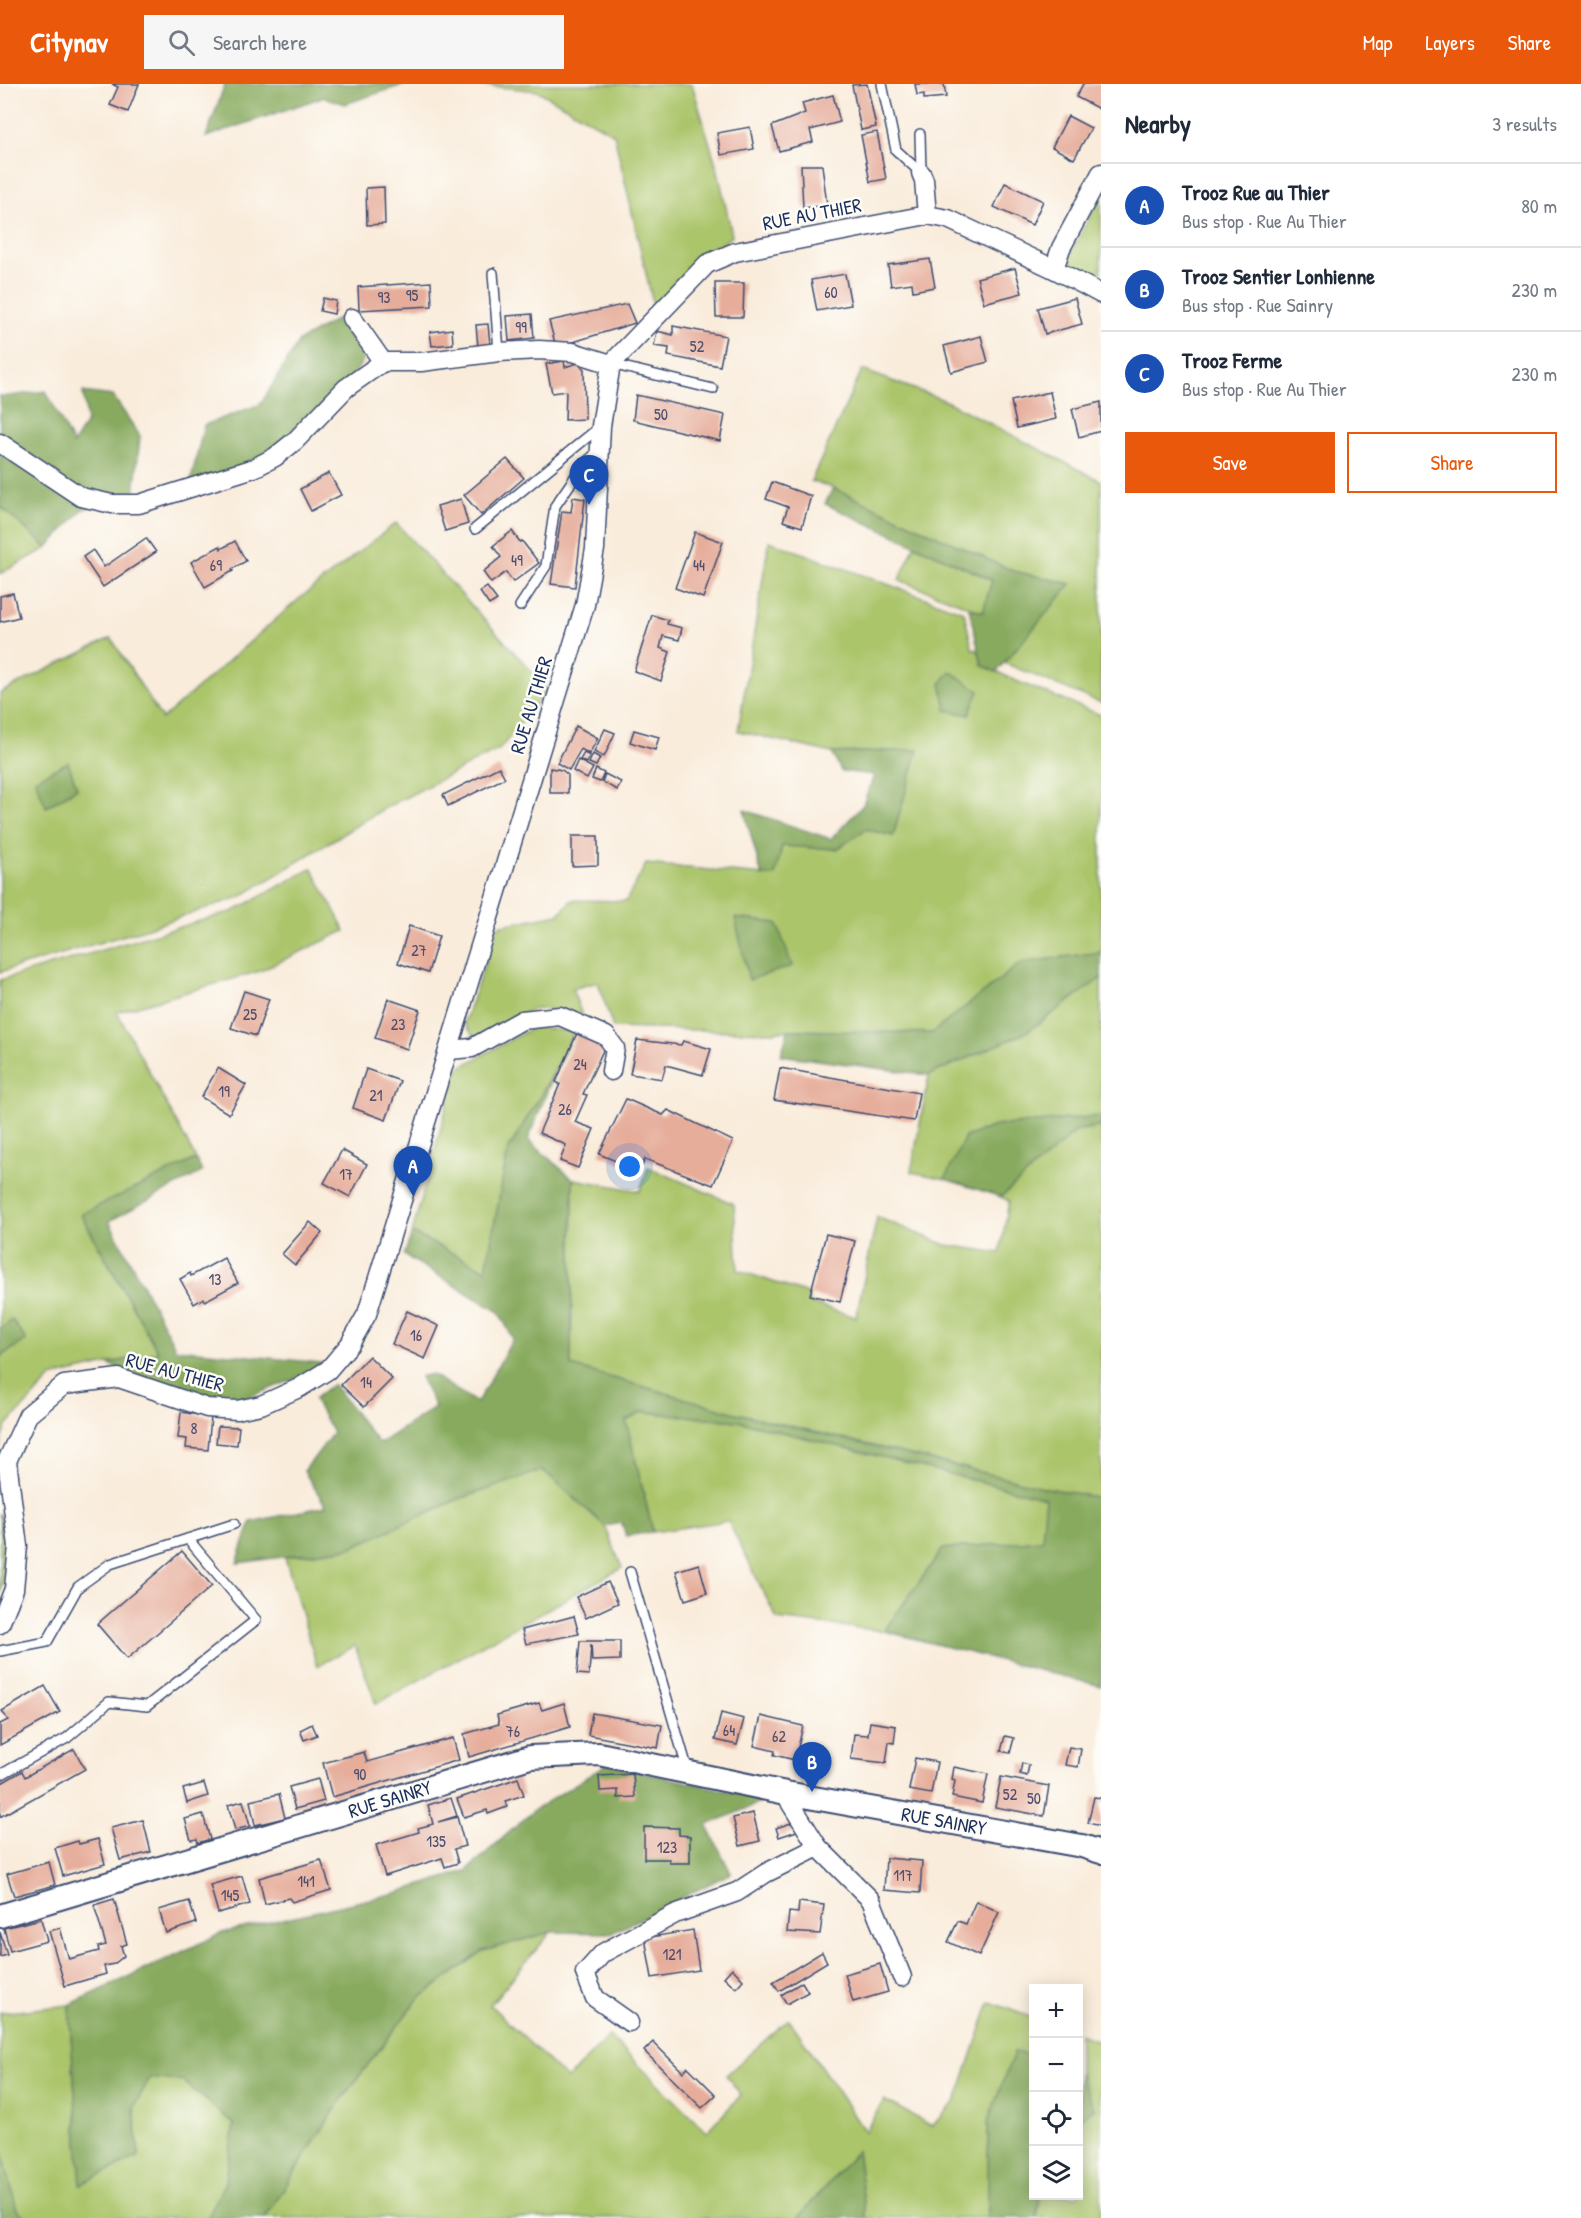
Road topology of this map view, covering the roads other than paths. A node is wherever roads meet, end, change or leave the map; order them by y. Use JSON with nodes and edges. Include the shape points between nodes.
{"nodes":[{"id":1,"x":882,"y":84,"type":"edge"},
{"id":2,"x":920,"y":134,"type":"dead end"},
{"id":3,"x":921,"y":173,"type":"junction"},
{"id":4,"x":1101,"y":173,"type":"edge"},
{"id":5,"x":927,"y":215,"type":"junction"},
{"id":6,"x":1054,"y":269,"type":"junction"},
{"id":7,"x":493,"y":273,"type":"dead end"},
{"id":8,"x":1101,"y":294,"type":"edge"},
{"id":9,"x":352,"y":318,"type":"dead end"},
{"id":10,"x":499,"y":352,"type":"junction"},
{"id":11,"x":383,"y":362,"type":"junction"},
{"id":12,"x":611,"y":364,"type":"junction"},
{"id":13,"x":713,"y":389,"type":"dead end"},
{"id":14,"x":601,"y":426,"type":"junction"},
{"id":15,"x":0,"y":443,"type":"edge"},
{"id":16,"x":600,"y":451,"type":"junction"},
{"id":17,"x":475,"y":529,"type":"dead end"},
{"id":18,"x":520,"y":606,"type":"dead end"},
{"id":19,"x":449,"y":1050,"type":"junction"},
{"id":20,"x":611,"y":1071,"type":"dead end"},
{"id":21,"x":234,"y":1524,"type":"dead end"},
{"id":22,"x":188,"y":1539,"type":"junction"},
{"id":23,"x":630,"y":1572,"type":"dead end"},
{"id":24,"x":0,"y":1624,"type":"edge"},
{"id":25,"x":0,"y":1651,"type":"edge"},
{"id":26,"x":689,"y":1772,"type":"junction"},
{"id":27,"x":0,"y":1774,"type":"edge"},
{"id":28,"x":786,"y":1793,"type":"junction"},
{"id":29,"x":818,"y":1847,"type":"junction"},
{"id":30,"x":1101,"y":1852,"type":"edge"},
{"id":31,"x":0,"y":1916,"type":"edge"},
{"id":32,"x":902,"y":1977,"type":"dead end"},
{"id":33,"x":629,"y":2022,"type":"dead end"}],
"edges":[{"from":1,"to":3,"type":"lane","via":[[896,150]]},
{"from":2,"to":3,"type":"lane"},
{"from":3,"to":5,"type":"street"},
{"from":4,"to":6,"type":"street"},
{"from":5,"to":6,"type":"street","name":"RUE AU THIER","via":[[948,219]]},
{"from":5,"to":12,"type":"street","name":"RUE AU THIER","via":[[735,252],[707,264]]},
{"from":6,"to":8,"type":"street","name":"RUE AU THIER"},
{"from":7,"to":10,"type":"lane"},
{"from":9,"to":11,"type":"street"},
{"from":10,"to":11,"type":"street","via":[[421,362]]},
{"from":10,"to":12,"type":"street","via":[[573,352]]},
{"from":11,"to":15,"type":"street","via":[[346,388],[276,457],[254,468],[139,504],[81,498]]},
{"from":12,"to":13,"type":"lane"},
{"from":12,"to":14,"type":"street","name":"RUE AU THIER"},
{"from":14,"to":16,"type":"street","name":"RUE AU THIER"},
{"from":14,"to":17,"type":"lane"},
{"from":16,"to":18,"type":"lane","via":[[584,464],[555,506],[546,566]]},
{"from":16,"to":19,"type":"street","name":"RUE AU THIER","via":[[595,549],[585,605]]},
{"from":19,"to":20,"type":"street","via":[[472,1048],[522,1020],[560,1016],[606,1036],[615,1048]]},
{"from":19,"to":24,"type":"street","name":"RUE AU THIER","via":[[367,1314],[350,1344],[328,1370],[261,1405],[237,1410],[207,1408],[119,1378],[64,1385],[28,1415],[7,1461],[18,1546],[14,1589]]},
{"from":21,"to":22,"type":"lane"},
{"from":22,"to":25,"type":"lane","via":[[110,1564],[78,1587],[47,1642]]},
{"from":22,"to":27,"type":"lane","via":[[256,1620],[147,1706],[109,1702],[67,1738]]},
{"from":23,"to":26,"type":"lane"},
{"from":26,"to":28,"type":"street","name":"RUE SAINRY"},
{"from":26,"to":31,"type":"street","name":"RUE SAINRY","via":[[599,1754],[530,1757]]},
{"from":28,"to":29,"type":"street"},
{"from":28,"to":30,"type":"street","name":"RUE SAINRY"},
{"from":29,"to":32,"type":"street","via":[[871,1900]]},
{"from":29,"to":33,"type":"street","via":[[737,1892],[675,1914],[603,1953],[585,1973],[595,1998]]}]}
